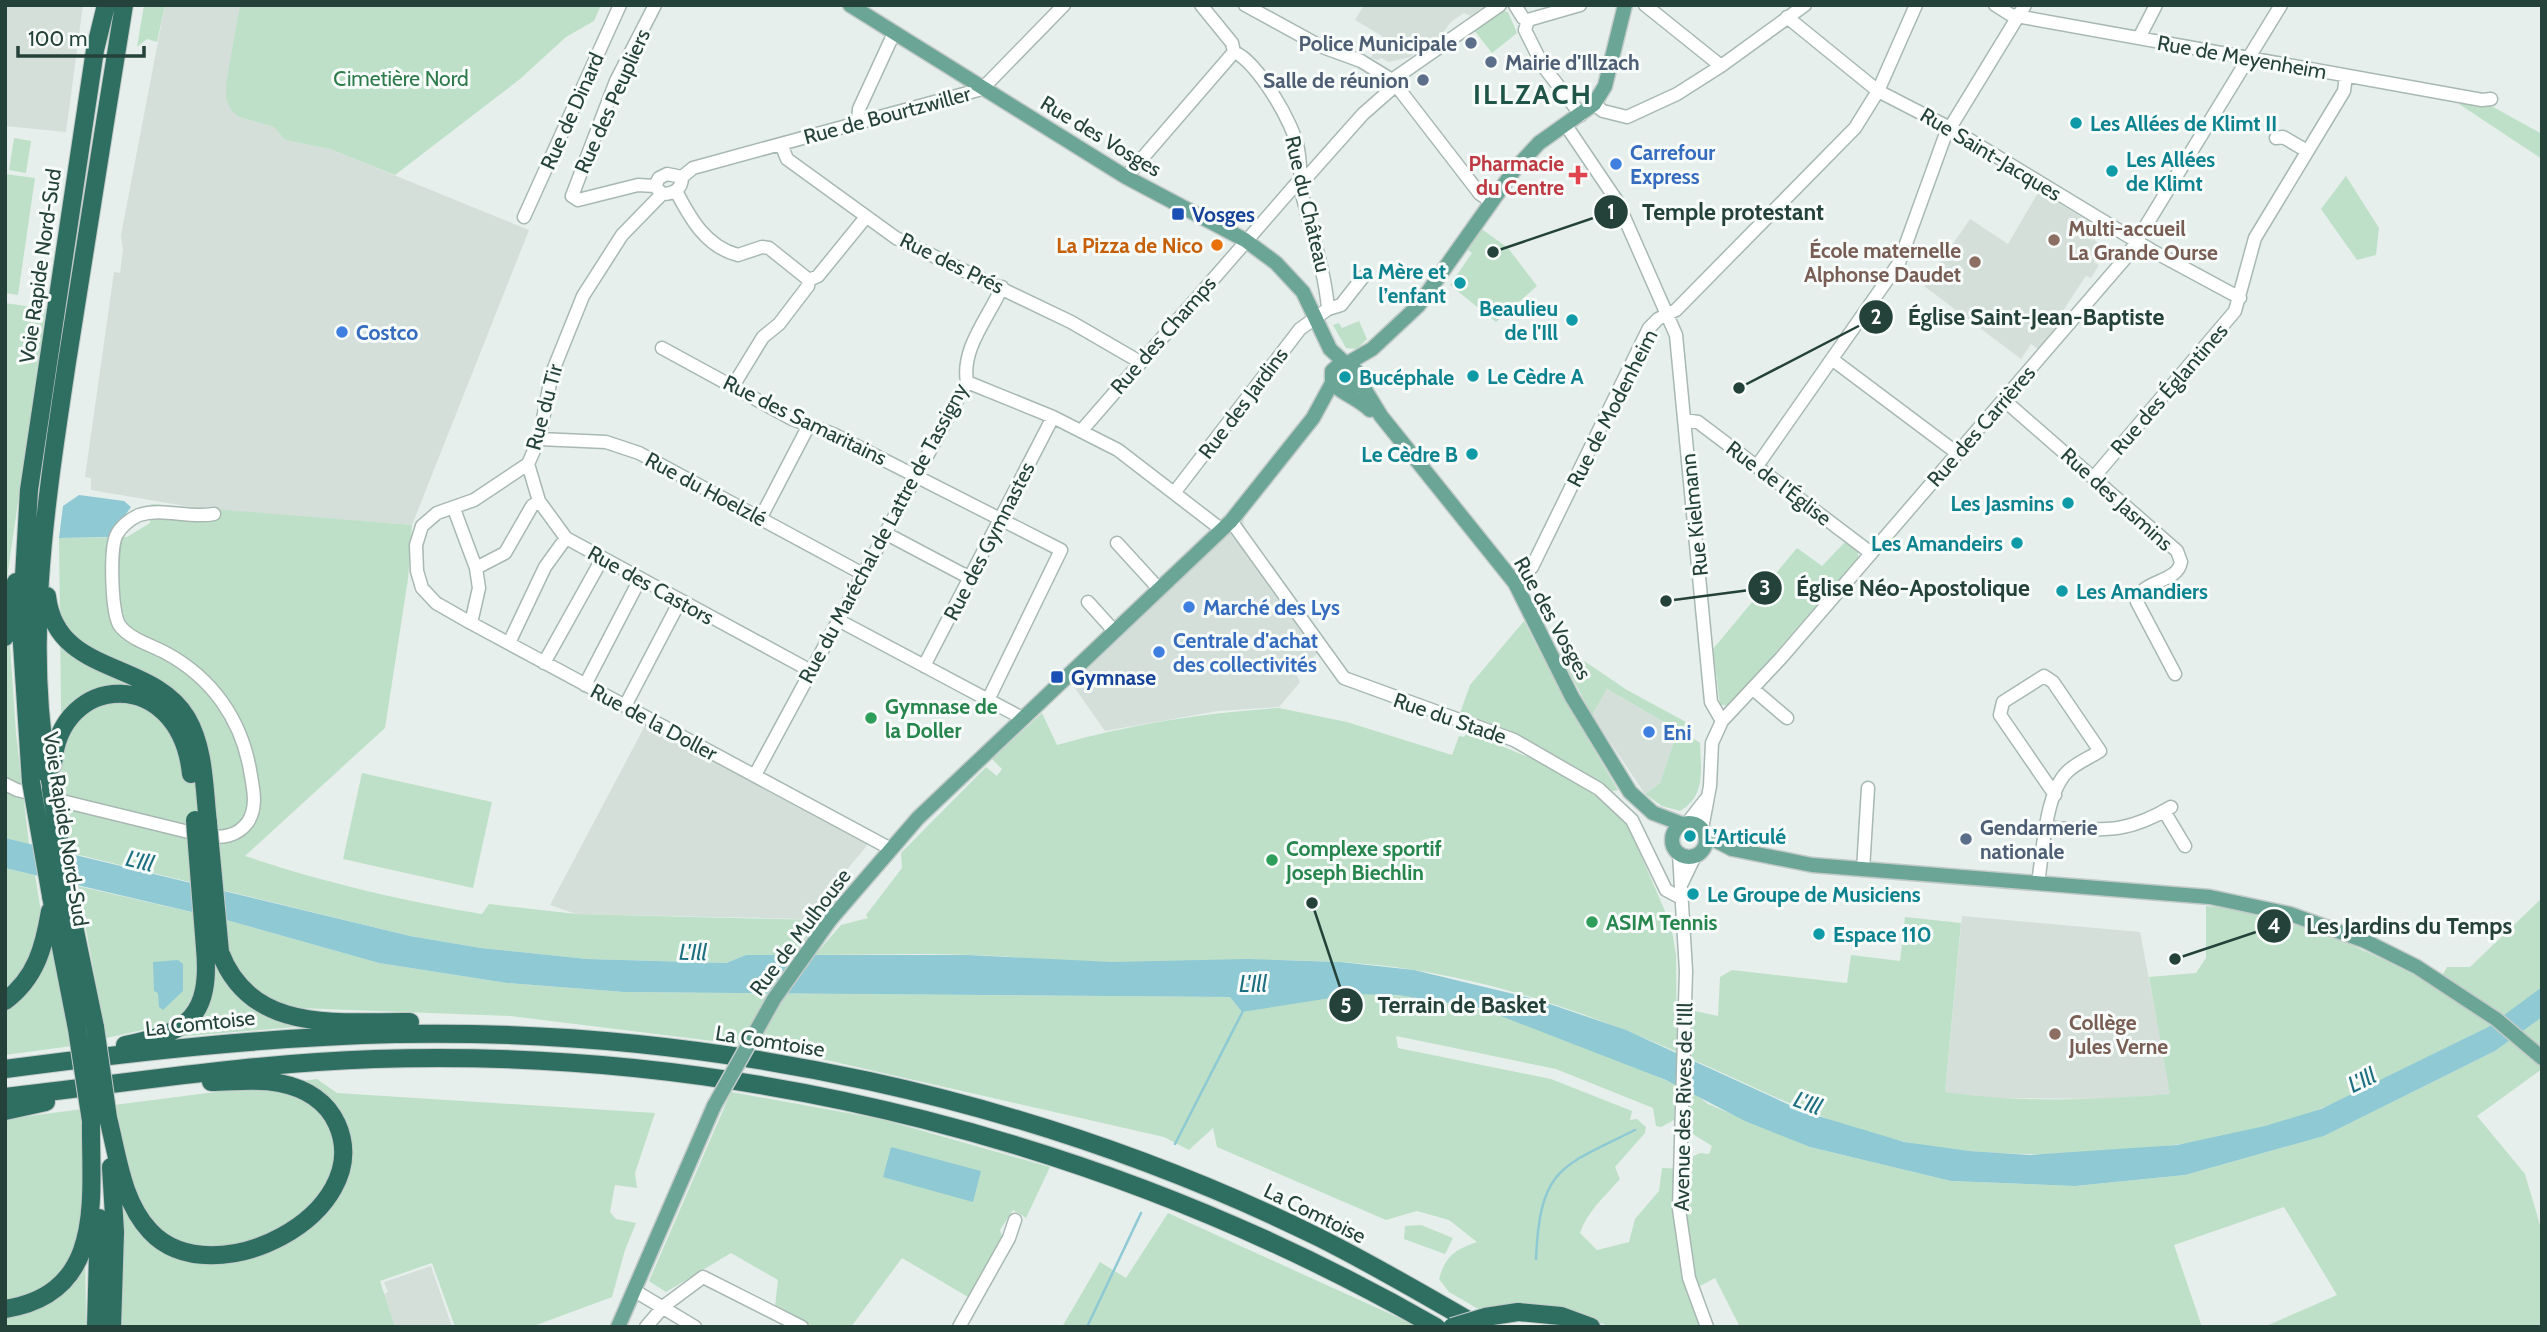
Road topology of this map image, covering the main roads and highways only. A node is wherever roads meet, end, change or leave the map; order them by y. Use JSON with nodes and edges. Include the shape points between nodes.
{"nodes":[{"id":1,"x":97,"y":5,"type":"edge"},
{"id":2,"x":106,"y":5,"type":"edge"},
{"id":3,"x":124,"y":5,"type":"edge"},
{"id":4,"x":132,"y":5,"type":"edge"},
{"id":5,"x":849,"y":5,"type":"edge"},
{"id":6,"x":1625,"y":5,"type":"edge"},
{"id":7,"x":95,"y":50,"type":"junction"},
{"id":8,"x":117,"y":52,"type":"junction"},
{"id":9,"x":1315,"y":317,"type":"junction"},
{"id":10,"x":1372,"y":349,"type":"junction"},
{"id":11,"x":1346,"y":363,"type":"junction"},
{"id":12,"x":1359,"y":378,"type":"junction"},
{"id":13,"x":1338,"y":385,"type":"junction"},
{"id":14,"x":1381,"y":416,"type":"junction"},
{"id":15,"x":43,"y":559,"type":"junction"},
{"id":16,"x":23,"y":566,"type":"junction"},
{"id":17,"x":5,"y":637,"type":"edge"},
{"id":18,"x":51,"y":789,"type":"junction"},
{"id":19,"x":1653,"y":813,"type":"junction"},
{"id":20,"x":201,"y":822,"type":"junction"},
{"id":21,"x":1685,"y":823,"type":"junction"},
{"id":22,"x":1671,"y":839,"type":"junction"},
{"id":23,"x":1701,"y":843,"type":"junction"},
{"id":24,"x":57,"y":898,"type":"junction"},
{"id":25,"x":213,"y":950,"type":"junction"},
{"id":26,"x":5,"y":1001,"type":"edge"},
{"id":27,"x":587,"y":1040,"type":"junction"},
{"id":28,"x":2542,"y":1058,"type":"edge"},
{"id":29,"x":5,"y":1067,"type":"edge"},
{"id":30,"x":139,"y":1082,"type":"junction"},
{"id":31,"x":109,"y":1085,"type":"junction"},
{"id":32,"x":5,"y":1097,"type":"edge"},
{"id":33,"x":5,"y":1111,"type":"edge"},
{"id":34,"x":100,"y":1119,"type":"junction"},
{"id":35,"x":5,"y":1309,"type":"edge"},
{"id":36,"x":96,"y":1327,"type":"edge"},
{"id":37,"x":112,"y":1327,"type":"edge"},
{"id":38,"x":618,"y":1327,"type":"edge"},
{"id":39,"x":1436,"y":1327,"type":"edge"},
{"id":40,"x":1452,"y":1327,"type":"edge"},
{"id":41,"x":1480,"y":1327,"type":"edge"},
{"id":42,"x":1591,"y":1327,"type":"edge"}],
"edges":[{"from":1,"to":7,"type":"highway"},
{"from":2,"to":7,"type":"highway","name":"Voie Rapide Nord-Sud"},
{"from":3,"to":8,"type":"highway","name":"Voie Rapide Nord-Sud"},
{"from":4,"to":8,"type":"highway"},
{"from":5,"to":9,"type":"main road","name":"Rue des Vosges","via":[[1126,177],[1245,240],[1291,278]]},
{"from":6,"to":10,"type":"main road","via":[[1599,107],[1539,143],[1515,169],[1430,291]]},
{"from":7,"to":16,"type":"highway","name":"Voie Rapide Nord-Sud","via":[[29,490]]},
{"from":8,"to":15,"type":"highway","name":"Voie Rapide Nord-Sud","via":[[58,422]]},
{"from":9,"to":11,"type":"main road","name":"Rue des Vosges","via":[[1330,349]]},
{"from":9,"to":13,"type":"main road","name":"Rue des Vosges","via":[[1314,331]]},
{"from":10,"to":11,"type":"main road"},
{"from":10,"to":12,"type":"main road"},
{"from":11,"to":12,"type":"main road","name":"Rue des Vosges","via":[[1356,368]]},
{"from":11,"to":13,"type":"main road","via":[[1337,365]]},
{"from":12,"to":13,"type":"main road","via":[[1355,388]]},
{"from":12,"to":14,"type":"main road","name":"Rue des Vosges"},
{"from":13,"to":14,"type":"main road","name":"Rue des Vosges"},
{"from":13,"to":38,"type":"main road","name":"Rue de Mulhouse","bridge":true,"via":[[1226,525],[1022,718],[891,849],[830,920],[774,999],[714,1106]]},
{"from":14,"to":19,"type":"main road","name":"Rue des Vosges","via":[[1515,583],[1597,740],[1630,792]]},
{"from":15,"to":18,"type":"highway","name":"Voie Rapide Nord-Sud","via":[[40,673]]},
{"from":15,"to":20,"type":"highway","via":[[49,611],[63,636],[90,658],[155,687],[187,718],[199,748]]},
{"from":16,"to":17,"type":"highway","via":[[10,596]]},
{"from":16,"to":24,"type":"highway","name":"Voie Rapide Nord-Sud","bridge":true,"via":[[21,628],[31,782]]},
{"from":18,"to":20,"type":"highway","via":[[57,739],[72,716],[104,696],[135,695],[162,708],[182,734]]},
{"from":18,"to":24,"type":"highway","name":"Voie Rapide Nord-Sud","bridge":true},
{"from":19,"to":21,"type":"main road","name":"Rue des Vosges"},
{"from":19,"to":22,"type":"main road","name":"Rue des Vosges"},
{"from":20,"to":25,"type":"highway","bridge":true},
{"from":21,"to":22,"type":"main road"},
{"from":21,"to":23,"type":"main road","name":"Rue des Vosges"},
{"from":22,"to":23,"type":"main road","name":"Rue des Vosges","via":[[1679,855]]},
{"from":23,"to":28,"type":"main road","name":"Rue des Vosges","via":[[1812,865],[2210,897],[2290,914],[2417,967],[2461,994]]},
{"from":24,"to":26,"type":"highway","via":[[39,959],[26,982]]},
{"from":24,"to":34,"type":"highway","name":"Voie Rapide Nord-Sud","bridge":true,"via":[[86,1028]]},
{"from":25,"to":27,"type":"highway","via":[[245,993],[266,1008],[298,1018],[515,1026]]},
{"from":25,"to":29,"type":"highway","via":[[203,1001],[183,1025],[138,1042]]},
{"from":27,"to":29,"type":"highway","name":"La Comtoise","via":[[471,1034],[321,1036]]},
{"from":27,"to":41,"type":"highway","name":"La Comtoise","via":[[813,1070],[1037,1126],[1129,1157],[1254,1208],[1396,1278]]},
{"from":30,"to":31,"type":"highway"},
{"from":30,"to":34,"type":"highway","via":[[266,1081],[307,1092],[329,1110],[338,1127],[343,1154],[337,1184],[310,1216],[268,1242],[231,1255],[191,1255],[163,1243],[139,1217]]},
{"from":30,"to":39,"type":"highway","via":[[259,1066],[428,1058],[583,1063],[743,1082],[955,1127],[1106,1174],[1245,1230]]},
{"from":31,"to":32,"type":"highway"},
{"from":31,"to":33,"type":"highway"},
{"from":34,"to":35,"type":"highway","via":[[91,1221],[83,1252],[71,1272],[47,1294]]},
{"from":34,"to":36,"type":"highway","name":"Voie Rapide Nord-Sud"},
{"from":34,"to":37,"type":"highway","name":"Voie Rapide Nord-Sud","via":[[115,1232]]},
{"from":40,"to":42,"type":"highway","bridge":true,"via":[[1518,1312],[1561,1316]]}]}
